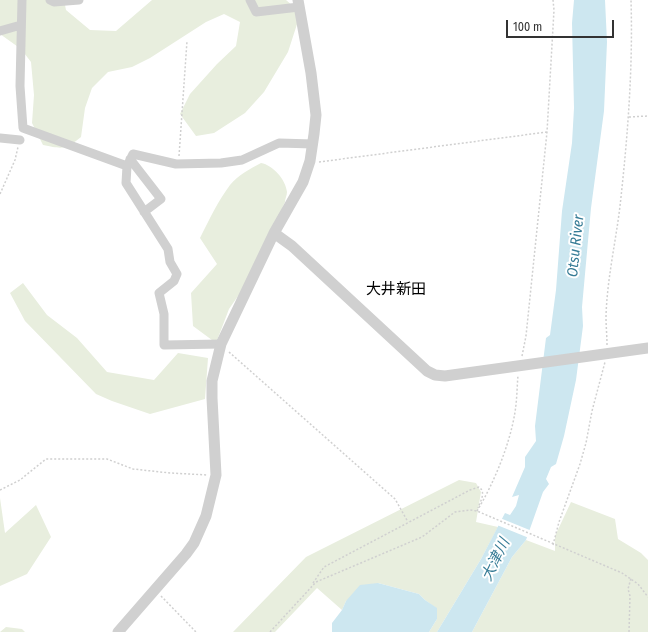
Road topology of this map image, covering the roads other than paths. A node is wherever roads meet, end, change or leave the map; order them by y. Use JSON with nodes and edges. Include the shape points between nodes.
{"nodes":[{"id":1,"x":22,"y":0,"type":"edge"},
{"id":2,"x":50,"y":0,"type":"edge"},
{"id":3,"x":79,"y":0,"type":"edge"},
{"id":4,"x":250,"y":0,"type":"edge"},
{"id":5,"x":298,"y":4,"type":"edge"},
{"id":6,"x":21,"y":25,"type":"junction"},
{"id":7,"x":0,"y":31,"type":"edge"},
{"id":8,"x":0,"y":138,"type":"edge"},
{"id":9,"x":20,"y":140,"type":"road end"},
{"id":10,"x":313,"y":144,"type":"junction"},
{"id":11,"x":128,"y":162,"type":"junction"},
{"id":12,"x":144,"y":212,"type":"junction"},
{"id":13,"x":274,"y":233,"type":"junction"},
{"id":14,"x":221,"y":344,"type":"junction"},
{"id":15,"x":648,"y":348,"type":"edge"},
{"id":16,"x":118,"y":632,"type":"edge"}],
"edges":[{"from":1,"to":6,"type":"street"},
{"from":2,"to":3,"type":"street"},
{"from":4,"to":5,"type":"street","via":[[256,12]]},
{"from":5,"to":10,"type":"street","via":[[314,94],[316,114]]},
{"from":6,"to":7,"type":"street"},
{"from":6,"to":11,"type":"street","via":[[20,86],[23,128]]},
{"from":8,"to":9,"type":"street"},
{"from":10,"to":11,"type":"street","via":[[279,143],[242,160],[222,163],[178,164],[133,154]]},
{"from":10,"to":13,"type":"street","via":[[303,182]]},
{"from":11,"to":12,"type":"street","via":[[126,183]]},
{"from":11,"to":12,"type":"street","via":[[161,199]]},
{"from":12,"to":14,"type":"street","via":[[168,249],[170,262],[177,274],[174,281],[159,293],[164,314],[164,345]]},
{"from":13,"to":14,"type":"street"},
{"from":13,"to":15,"type":"street","via":[[292,246],[427,371],[435,375],[445,376]]},
{"from":14,"to":16,"type":"street","via":[[212,381],[216,475],[206,516],[186,554]]}]}
